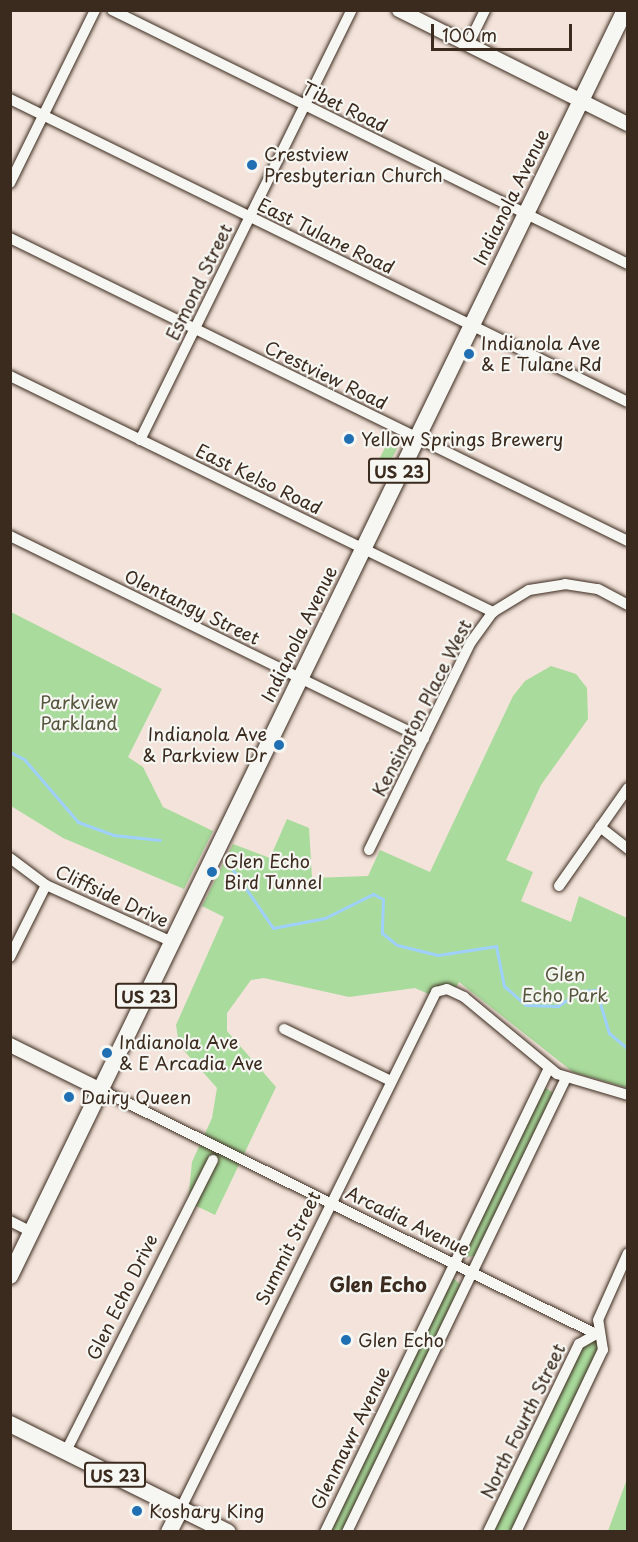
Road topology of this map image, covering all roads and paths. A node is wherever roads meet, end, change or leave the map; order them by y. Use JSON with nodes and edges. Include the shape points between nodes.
{"nodes":[{"id":1,"x":94,"y":10,"type":"edge"},
{"id":2,"x":352,"y":10,"type":"edge"},
{"id":3,"x":399,"y":10,"type":"edge"},
{"id":4,"x":485,"y":10,"type":"edge"},
{"id":5,"x":625,"y":10,"type":"edge"},
{"id":6,"x":116,"y":11,"type":"edge"},
{"id":7,"x":468,"y":45,"type":"junction"},
{"id":8,"x":10,"y":99,"type":"edge"},
{"id":9,"x":580,"y":100,"type":"junction"},
{"id":10,"x":305,"y":105,"type":"junction"},
{"id":11,"x":44,"y":115,"type":"junction"},
{"id":12,"x":627,"y":124,"type":"edge"},
{"id":13,"x":10,"y":183,"type":"edge"},
{"id":14,"x":525,"y":213,"type":"junction"},
{"id":15,"x":250,"y":217,"type":"junction"},
{"id":16,"x":10,"y":238,"type":"edge"},
{"id":17,"x":627,"y":264,"type":"edge"},
{"id":18,"x":471,"y":325,"type":"junction"},
{"id":19,"x":195,"y":329,"type":"junction"},
{"id":20,"x":10,"y":376,"type":"edge"},
{"id":21,"x":627,"y":402,"type":"edge"},
{"id":22,"x":416,"y":437,"type":"junction"},
{"id":23,"x":140,"y":440,"type":"junction"},
{"id":24,"x":10,"y":536,"type":"edge"},
{"id":25,"x":627,"y":541,"type":"edge"},
{"id":26,"x":362,"y":549,"type":"junction"},
{"id":27,"x":626,"y":600,"type":"edge"},
{"id":28,"x":493,"y":612,"type":"junction"},
{"id":29,"x":300,"y":678,"type":"junction"},
{"id":30,"x":424,"y":739,"type":"junction"},
{"id":31,"x":627,"y":788,"type":"edge"},
{"id":32,"x":600,"y":827,"type":"junction"},
{"id":33,"x":627,"y":849,"type":"edge"},
{"id":34,"x":369,"y":850,"type":"dead end"},
{"id":35,"x":10,"y":858,"type":"edge"},
{"id":36,"x":45,"y":885,"type":"junction"},
{"id":37,"x":559,"y":886,"type":"dead end"},
{"id":38,"x":172,"y":942,"type":"junction"},
{"id":39,"x":10,"y":957,"type":"edge"},
{"id":40,"x":284,"y":1029,"type":"dead end"},
{"id":41,"x":10,"y":1045,"type":"edge"},
{"id":42,"x":549,"y":1068,"type":"junction"},
{"id":43,"x":566,"y":1078,"type":"junction"},
{"id":44,"x":391,"y":1081,"type":"junction"},
{"id":45,"x":100,"y":1090,"type":"junction"},
{"id":46,"x":627,"y":1095,"type":"edge"},
{"id":47,"x":213,"y":1160,"type":"dead end"},
{"id":48,"x":332,"y":1204,"type":"junction"},
{"id":49,"x":10,"y":1221,"type":"edge"},
{"id":50,"x":32,"y":1232,"type":"junction"},
{"id":51,"x":627,"y":1253,"type":"edge"},
{"id":52,"x":453,"y":1264,"type":"junction"},
{"id":53,"x":472,"y":1273,"type":"junction"},
{"id":54,"x":10,"y":1276,"type":"edge"},
{"id":55,"x":596,"y":1334,"type":"junction"},
{"id":56,"x":10,"y":1424,"type":"edge"},
{"id":57,"x":66,"y":1451,"type":"junction"},
{"id":58,"x":181,"y":1508,"type":"junction"},
{"id":59,"x":169,"y":1532,"type":"edge"},
{"id":60,"x":228,"y":1532,"type":"edge"},
{"id":61,"x":325,"y":1532,"type":"edge"},
{"id":62,"x":347,"y":1532,"type":"edge"},
{"id":63,"x":488,"y":1532,"type":"edge"},
{"id":64,"x":516,"y":1532,"type":"edge"}],
"edges":[{"from":1,"to":11,"type":"street"},
{"from":2,"to":10,"type":"street","name":"Esmond Street"},
{"from":3,"to":7,"type":"street"},
{"from":4,"to":7,"type":"street"},
{"from":5,"to":9,"type":"main road","name":"Indianola Avenue","number":"US 23"},
{"from":6,"to":10,"type":"street","name":"Tibet Road"},
{"from":7,"to":9,"type":"street"},
{"from":8,"to":11,"type":"street","name":"East Tulane Road"},
{"from":9,"to":12,"type":"street"},
{"from":9,"to":14,"type":"main road","name":"Indianola Avenue","number":"US 23"},
{"from":10,"to":14,"type":"street","name":"Tibet Road"},
{"from":10,"to":15,"type":"street","name":"Esmond Street"},
{"from":11,"to":13,"type":"street"},
{"from":11,"to":15,"type":"street","name":"East Tulane Road"},
{"from":14,"to":17,"type":"street","name":"Tibet Road"},
{"from":14,"to":18,"type":"main road","name":"Indianola Avenue","number":"US 23"},
{"from":15,"to":18,"type":"street","name":"East Tulane Road"},
{"from":15,"to":19,"type":"street","name":"Esmond Street"},
{"from":16,"to":19,"type":"street","name":"Crestview Road"},
{"from":18,"to":21,"type":"street","name":"East Tulane Road"},
{"from":18,"to":22,"type":"main road","name":"Indianola Avenue","number":"US 23"},
{"from":19,"to":22,"type":"street","name":"Crestview Road"},
{"from":19,"to":23,"type":"street","name":"Esmond Street"},
{"from":20,"to":23,"type":"street","name":"East Kelso Road"},
{"from":22,"to":25,"type":"street","name":"Crestview Road"},
{"from":22,"to":26,"type":"main road","name":"Indianola Avenue","number":"US 23"},
{"from":23,"to":26,"type":"street","name":"East Kelso Road"},
{"from":24,"to":29,"type":"street","name":"Olentangy Street"},
{"from":26,"to":28,"type":"street","name":"East Kelso Road"},
{"from":26,"to":29,"type":"main road","name":"Indianola Avenue","number":"US 23"},
{"from":27,"to":28,"type":"street","name":"Kensington Place West","via":[[583,585],[550,585],[519,594]]},
{"from":28,"to":30,"type":"street","name":"Kensington Place West","via":[[471,642]]},
{"from":29,"to":30,"type":"street","name":"Olentangy Street"},
{"from":29,"to":38,"type":"main road","name":"Indianola Avenue","number":"US 23"},
{"from":30,"to":34,"type":"street","name":"Kensington Place West"},
{"from":31,"to":32,"type":"street"},
{"from":32,"to":33,"type":"street"},
{"from":32,"to":37,"type":"street"},
{"from":35,"to":36,"type":"street","name":"Cliffside Drive"},
{"from":36,"to":38,"type":"street","name":"Cliffside Drive"},
{"from":36,"to":39,"type":"street"},
{"from":38,"to":45,"type":"main road","name":"Indianola Avenue","number":"US 23"},
{"from":40,"to":44,"type":"street"},
{"from":41,"to":45,"type":"street","name":"Arcadia Avenue"},
{"from":42,"to":43,"type":"street"},
{"from":42,"to":44,"type":"street","name":"Summit Street","via":[[476,1005],[447,989],[432,997]]},
{"from":42,"to":52,"type":"street","name":"Glenmawr Avenue"},
{"from":43,"to":46,"type":"street"},
{"from":43,"to":53,"type":"street","name":"Glenmawr Avenue"},
{"from":44,"to":48,"type":"street","name":"Summit Street"},
{"from":45,"to":48,"type":"street","name":"Arcadia Avenue"},
{"from":45,"to":50,"type":"main road","name":"Indianola Avenue","number":"US 23"},
{"from":47,"to":57,"type":"street","name":"Glen Echo Drive"},
{"from":48,"to":52,"type":"street","name":"Arcadia Avenue"},
{"from":48,"to":58,"type":"street","name":"Summit Street"},
{"from":49,"to":50,"type":"street"},
{"from":50,"to":54,"type":"main road","name":"Indianola Avenue","number":"US 23"},
{"from":51,"to":55,"type":"street","name":"North Fourth Street"},
{"from":52,"to":53,"type":"street","name":"Arcadia Avenue"},
{"from":52,"to":61,"type":"street","name":"Glenmawr Avenue"},
{"from":53,"to":55,"type":"street","name":"Arcadia Avenue"},
{"from":53,"to":62,"type":"street","name":"Glenmawr Avenue"},
{"from":55,"to":63,"type":"street","name":"North Fourth Street","via":[[579,1344]]},
{"from":55,"to":64,"type":"street","name":"North Fourth Street","via":[[603,1350]]},
{"from":56,"to":57,"type":"main road","number":"US 23"},
{"from":57,"to":58,"type":"main road","number":"US 23"},
{"from":58,"to":59,"type":"main road","name":"Summit Street"},
{"from":58,"to":60,"type":"main road","number":"US 23"}]}
